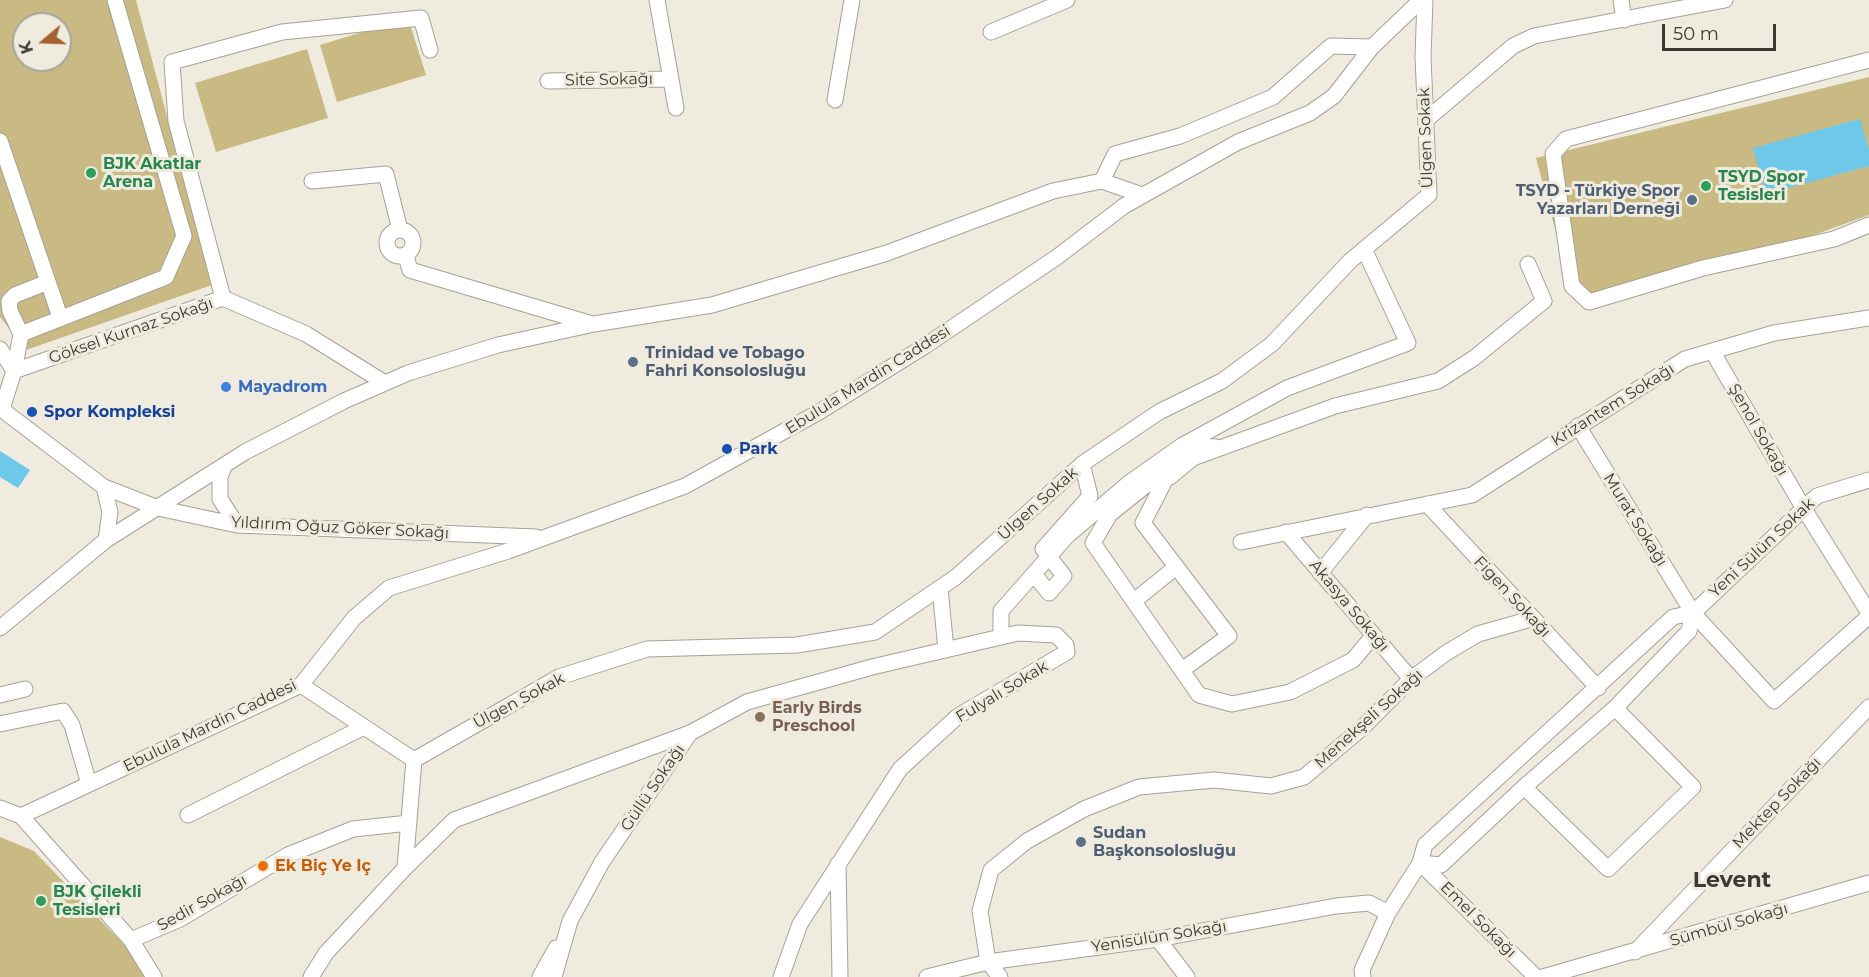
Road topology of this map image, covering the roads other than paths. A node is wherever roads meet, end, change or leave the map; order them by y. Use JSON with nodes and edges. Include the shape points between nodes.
{"nodes":[{"id":1,"x":115,"y":0,"type":"edge"},
{"id":2,"x":657,"y":0,"type":"edge"},
{"id":3,"x":852,"y":0,"type":"edge"},
{"id":4,"x":1066,"y":0,"type":"edge"},
{"id":5,"x":1423,"y":0,"type":"edge"},
{"id":6,"x":1621,"y":0,"type":"edge"},
{"id":7,"x":1725,"y":0,"type":"edge"},
{"id":8,"x":1624,"y":20,"type":"junction"},
{"id":9,"x":991,"y":32,"type":"dead end"},
{"id":10,"x":1372,"y":47,"type":"junction"},
{"id":11,"x":430,"y":50,"type":"dead end"},
{"id":12,"x":1869,"y":60,"type":"edge"},
{"id":13,"x":671,"y":79,"type":"junction"},
{"id":14,"x":548,"y":81,"type":"dead end"},
{"id":15,"x":835,"y":100,"type":"dead end"},
{"id":16,"x":676,"y":108,"type":"dead end"},
{"id":17,"x":1426,"y":120,"type":"junction"},
{"id":18,"x":0,"y":141,"type":"edge"},
{"id":19,"x":312,"y":181,"type":"dead end"},
{"id":20,"x":1101,"y":181,"type":"junction"},
{"id":21,"x":1142,"y":195,"type":"junction"},
{"id":22,"x":1869,"y":225,"type":"edge"},
{"id":23,"x":1364,"y":249,"type":"junction"},
{"id":24,"x":1528,"y":264,"type":"dead end"},
{"id":25,"x":48,"y":282,"type":"junction"},
{"id":26,"x":223,"y":298,"type":"junction"},
{"id":27,"x":60,"y":317,"type":"junction"},
{"id":28,"x":1869,"y":318,"type":"edge"},
{"id":29,"x":594,"y":324,"type":"junction"},
{"id":30,"x":21,"y":334,"type":"junction"},
{"id":31,"x":0,"y":349,"type":"edge"},
{"id":32,"x":1712,"y":351,"type":"junction"},
{"id":33,"x":14,"y":371,"type":"junction"},
{"id":34,"x":385,"y":383,"type":"junction"},
{"id":35,"x":1,"y":409,"type":"edge"},
{"id":36,"x":1578,"y":426,"type":"junction"},
{"id":37,"x":1183,"y":445,"type":"junction"},
{"id":38,"x":1225,"y":447,"type":"junction"},
{"id":39,"x":1173,"y":463,"type":"junction"},
{"id":40,"x":1082,"y":464,"type":"junction"},
{"id":41,"x":224,"y":466,"type":"junction"},
{"id":42,"x":1869,"y":480,"type":"edge"},
{"id":43,"x":1164,"y":483,"type":"junction"},
{"id":44,"x":104,"y":487,"type":"junction"},
{"id":45,"x":1427,"y":504,"type":"junction"},
{"id":46,"x":158,"y":508,"type":"junction"},
{"id":47,"x":1804,"y":509,"type":"junction"},
{"id":48,"x":1367,"y":515,"type":"junction"},
{"id":49,"x":237,"y":525,"type":"junction"},
{"id":50,"x":1286,"y":532,"type":"junction"},
{"id":51,"x":545,"y":537,"type":"junction"},
{"id":52,"x":106,"y":540,"type":"junction"},
{"id":53,"x":1241,"y":542,"type":"dead end"},
{"id":54,"x":1050,"y":556,"type":"junction"},
{"id":55,"x":1176,"y":567,"type":"junction"},
{"id":56,"x":1320,"y":573,"type":"junction"},
{"id":57,"x":1034,"y":574,"type":"junction"},
{"id":58,"x":940,"y":588,"type":"junction"},
{"id":59,"x":1134,"y":602,"type":"junction"},
{"id":60,"x":1693,"y":613,"type":"junction"},
{"id":61,"x":1869,"y":614,"type":"edge"},
{"id":62,"x":1531,"y":619,"type":"junction"},
{"id":63,"x":0,"y":628,"type":"edge"},
{"id":64,"x":1018,"y":633,"type":"joint"},
{"id":65,"x":1373,"y":636,"type":"junction"},
{"id":66,"x":1001,"y":637,"type":"junction"},
{"id":67,"x":946,"y":650,"type":"junction"},
{"id":68,"x":1182,"y":670,"type":"junction"},
{"id":69,"x":1411,"y":679,"type":"junction"},
{"id":70,"x":301,"y":685,"type":"junction"},
{"id":71,"x":1598,"y":688,"type":"junction"},
{"id":72,"x":25,"y":689,"type":"dead end"},
{"id":73,"x":0,"y":695,"type":"edge"},
{"id":74,"x":1615,"y":708,"type":"junction"},
{"id":75,"x":1869,"y":708,"type":"edge"},
{"id":76,"x":0,"y":724,"type":"edge"},
{"id":77,"x":364,"y":727,"type":"junction"},
{"id":78,"x":690,"y":733,"type":"junction"},
{"id":79,"x":414,"y":760,"type":"junction"},
{"id":80,"x":89,"y":784,"type":"junction"},
{"id":81,"x":1524,"y":787,"type":"junction"},
{"id":82,"x":0,"y":808,"type":"edge"},
{"id":83,"x":188,"y":815,"type":"dead end"},
{"id":84,"x":21,"y":816,"type":"junction"},
{"id":85,"x":409,"y":824,"type":"junction"},
{"id":86,"x":1420,"y":863,"type":"junction"},
{"id":87,"x":838,"y":864,"type":"junction"},
{"id":88,"x":405,"y":868,"type":"junction"},
{"id":89,"x":1869,"y":883,"type":"edge"},
{"id":90,"x":1388,"y":913,"type":"junction"},
{"id":91,"x":570,"y":921,"type":"junction"},
{"id":92,"x":1158,"y":939,"type":"junction"},
{"id":93,"x":131,"y":940,"type":"junction"},
{"id":94,"x":1635,"y":952,"type":"junction"},
{"id":95,"x":988,"y":963,"type":"junction"},
{"id":96,"x":1589,"y":971,"type":"edge"},
{"id":97,"x":154,"y":977,"type":"edge"},
{"id":98,"x":311,"y":977,"type":"edge"},
{"id":99,"x":540,"y":977,"type":"edge"},
{"id":100,"x":554,"y":977,"type":"edge"},
{"id":101,"x":781,"y":977,"type":"edge"},
{"id":102,"x":840,"y":977,"type":"edge"},
{"id":103,"x":927,"y":977,"type":"edge"},
{"id":104,"x":1000,"y":977,"type":"edge"},
{"id":105,"x":1187,"y":977,"type":"edge"},
{"id":106,"x":1363,"y":977,"type":"edge"},
{"id":107,"x":1536,"y":977,"type":"edge"},
{"id":108,"x":1543,"y":977,"type":"edge"}],
"edges":[{"from":1,"to":27,"type":"street","via":[[184,236],[166,278]]},
{"from":2,"to":13,"type":"street"},
{"from":3,"to":15,"type":"street"},
{"from":4,"to":9,"type":"street"},
{"from":5,"to":10,"type":"street","name":"Ebulula Mardin Caddesi"},
{"from":5,"to":17,"type":"street","name":"Ülgen Sokak"},
{"from":6,"to":8,"type":"street"},
{"from":7,"to":8,"type":"street"},
{"from":8,"to":17,"type":"street","via":[[1534,36],[1513,46]]},
{"from":10,"to":20,"type":"street","via":[[1331,46],[1273,98],[1180,136],[1115,154]]},
{"from":10,"to":21,"type":"street","name":"Ebulula Mardin Caddesi","via":[[1334,96],[1310,113],[1238,142]]},
{"from":11,"to":26,"type":"street","name":"Göksel Kurnaz Sokağı","via":[[422,18],[282,32],[172,62],[177,121]]},
{"from":12,"to":22,"type":"street","via":[[1566,139],[1552,154],[1572,286],[1589,302],[1703,268],[1833,239]]},
{"from":13,"to":14,"type":"street","name":"Site Sokağı"},
{"from":13,"to":16,"type":"street"},
{"from":17,"to":23,"type":"street","name":"Ülgen Sokak","via":[[1429,195]]},
{"from":18,"to":25,"type":"street"},
{"from":19,"to":29,"type":"street","via":[[386,174],[400,230],[391,233],[386,241],[388,251],[396,257],[406,256],[411,270]]},
{"from":20,"to":21,"type":"street"},
{"from":20,"to":29,"type":"street","via":[[1053,191],[888,253],[712,305]]},
{"from":21,"to":51,"type":"street","name":"Ebulula Mardin Caddesi","via":[[925,346],[819,412],[685,486]]},
{"from":23,"to":37,"type":"street","via":[[1408,343],[1287,388]]},
{"from":23,"to":40,"type":"street","name":"Ülgen Sokak","via":[[1272,344],[1222,381],[1159,412]]},
{"from":24,"to":38,"type":"street","via":[[1544,301],[1474,358],[1438,381],[1335,406]]},
{"from":25,"to":27,"type":"street"},
{"from":25,"to":30,"type":"street","via":[[9,301]]},
{"from":26,"to":33,"type":"street","name":"Göksel Kurnaz Sokağı"},
{"from":26,"to":34,"type":"street","via":[[306,334]]},
{"from":27,"to":30,"type":"street"},
{"from":28,"to":32,"type":"street","name":"Krizantem Sokağı","via":[[1774,333]]},
{"from":29,"to":34,"type":"street","via":[[498,345]]},
{"from":30,"to":33,"type":"street"},
{"from":31,"to":33,"type":"street"},
{"from":32,"to":36,"type":"street","name":"Krizantem Sokağı","via":[[1685,359]]},
{"from":32,"to":47,"type":"street","name":"Şenol Sokağı"},
{"from":33,"to":35,"type":"street"},
{"from":34,"to":41,"type":"street"},
{"from":35,"to":44,"type":"street","name":"Yıldırım Oğuz Göker Sokağı"},
{"from":36,"to":45,"type":"street","name":"Krizantem Sokağı","via":[[1472,495]]},
{"from":36,"to":60,"type":"street","name":"Murat Sokağı"},
{"from":37,"to":38,"type":"street"},
{"from":37,"to":39,"type":"street"},
{"from":37,"to":54,"type":"street","via":[[1129,483],[1067,536]]},
{"from":38,"to":43,"type":"street","via":[[1193,458]]},
{"from":39,"to":43,"type":"street"},
{"from":39,"to":59,"type":"street","via":[[1110,514],[1093,543]]},
{"from":40,"to":54,"type":"street","via":[[1089,496],[1043,549]]},
{"from":40,"to":58,"type":"street","name":"Ülgen Sokak"},
{"from":41,"to":46,"type":"street"},
{"from":41,"to":49,"type":"street","via":[[220,499]]},
{"from":42,"to":47,"type":"street","name":"Yeni Sülün Sokak","via":[[1817,496]]},
{"from":43,"to":55,"type":"street","via":[[1143,523]]},
{"from":44,"to":46,"type":"street","name":"Yıldırım Oğuz Göker Sokağı"},
{"from":44,"to":52,"type":"street","via":[[110,512]]},
{"from":45,"to":48,"type":"street","name":"Krizantem Sokağı"},
{"from":45,"to":62,"type":"street","name":"Figen Sokağı"},
{"from":46,"to":49,"type":"street","name":"Yıldırım Oğuz Göker Sokağı"},
{"from":46,"to":52,"type":"street"},
{"from":47,"to":60,"type":"street","name":"Yeni Sülün Sokak"},
{"from":47,"to":61,"type":"street","name":"Şenol Sokağı"},
{"from":48,"to":50,"type":"street","name":"Krizantem Sokağı"},
{"from":48,"to":56,"type":"street"},
{"from":49,"to":51,"type":"street","name":"Yıldırım Oğuz Göker Sokağı"},
{"from":50,"to":53,"type":"street","name":"Krizantem Sokağı"},
{"from":50,"to":56,"type":"street","name":"Akasya Sokağı"},
{"from":51,"to":70,"type":"street","name":"Ebulula Mardin Caddesi","via":[[389,588],[354,618]]},
{"from":52,"to":63,"type":"street"},
{"from":54,"to":57,"type":"street"},
{"from":54,"to":57,"type":"street","via":[[1064,576],[1049,593]]},
{"from":55,"to":59,"type":"street"},
{"from":55,"to":68,"type":"street","via":[[1229,636]]},
{"from":56,"to":65,"type":"street","name":"Akasya Sokağı"},
{"from":57,"to":66,"type":"street","via":[[1001,611]]},
{"from":58,"to":67,"type":"street"},
{"from":58,"to":79,"type":"street","name":"Ülgen Sokak","via":[[875,632],[797,645],[647,649],[559,677]]},
{"from":59,"to":68,"type":"street"},
{"from":60,"to":61,"type":"street","name":"Murat Sokağı","via":[[1774,701]]},
{"from":60,"to":71,"type":"street","via":[[1673,617]]},
{"from":60,"to":74,"type":"street","via":[[1689,631]]},
{"from":62,"to":69,"type":"street","name":"Menekşeli Sokağı","via":[[1478,634]]},
{"from":62,"to":71,"type":"street","name":"Figen Sokağı"},
{"from":64,"to":66,"type":"street","name":"Güllü Sokağı"},
{"from":64,"to":87,"type":"street","name":"Fulyalı Sokak","via":[[1056,635],[1067,652],[958,716],[900,768]]},
{"from":65,"to":68,"type":"street","via":[[1353,660],[1290,692],[1232,704],[1199,695]]},
{"from":65,"to":69,"type":"street","name":"Akasya Sokağı"},
{"from":66,"to":67,"type":"street","name":"Güllü Sokağı"},
{"from":67,"to":78,"type":"street","name":"Güllü Sokağı","via":[[747,702]]},
{"from":69,"to":95,"type":"street","name":"Menekşeli Sokağı","via":[[1362,728],[1304,777],[1271,786],[1214,780],[1139,787],[1084,809],[1028,841],[991,870],[980,910]]},
{"from":70,"to":77,"type":"street"},
{"from":70,"to":80,"type":"street","name":"Ebulula Mardin Caddesi"},
{"from":71,"to":86,"type":"street","via":[[1425,845]]},
{"from":72,"to":73,"type":"street"},
{"from":74,"to":81,"type":"street"},
{"from":74,"to":81,"type":"street","via":[[1693,787],[1608,870]]},
{"from":75,"to":94,"type":"street","name":"Mektep Sokağı"},
{"from":76,"to":80,"type":"street","via":[[63,711],[72,725]]},
{"from":77,"to":79,"type":"street"},
{"from":77,"to":83,"type":"street"},
{"from":78,"to":88,"type":"street","via":[[454,820]]},
{"from":78,"to":91,"type":"street","name":"Güllü Sokağı","via":[[602,862]]},
{"from":79,"to":85,"type":"street"},
{"from":80,"to":84,"type":"street","name":"Ebulula Mardin Caddesi"},
{"from":81,"to":86,"type":"street","via":[[1441,865]]},
{"from":82,"to":84,"type":"street"},
{"from":84,"to":93,"type":"street"},
{"from":85,"to":88,"type":"street"},
{"from":85,"to":93,"type":"street","name":"Sedir Sokağı","via":[[353,829],[288,855],[180,919]]},
{"from":86,"to":90,"type":"street"},
{"from":86,"to":107,"type":"street","name":"Emel Sokağı"},
{"from":87,"to":101,"type":"street","via":[[801,924]]},
{"from":87,"to":102,"type":"street"},
{"from":88,"to":98,"type":"street","via":[[326,953]]},
{"from":89,"to":94,"type":"street","name":"Sümbül Sokağı"},
{"from":90,"to":92,"type":"street","name":"Yenisülün Sokağı","via":[[1369,903],[1336,906]]},
{"from":90,"to":106,"type":"street","via":[[1362,970]]},
{"from":91,"to":99,"type":"street","name":"Güllü Sokağı"},
{"from":91,"to":100,"type":"street","name":"Güllü Sokağı"},
{"from":92,"to":95,"type":"street","name":"Yenisülün Sokağı"},
{"from":92,"to":105,"type":"street"},
{"from":93,"to":97,"type":"street"},
{"from":94,"to":96,"type":"street","name":"Sümbül Sokağı"},
{"from":95,"to":103,"type":"street","name":"Yenisülün Sokağı"},
{"from":95,"to":104,"type":"street"},
{"from":96,"to":108,"type":"street","name":"Sümbül Sokağı"}]}
